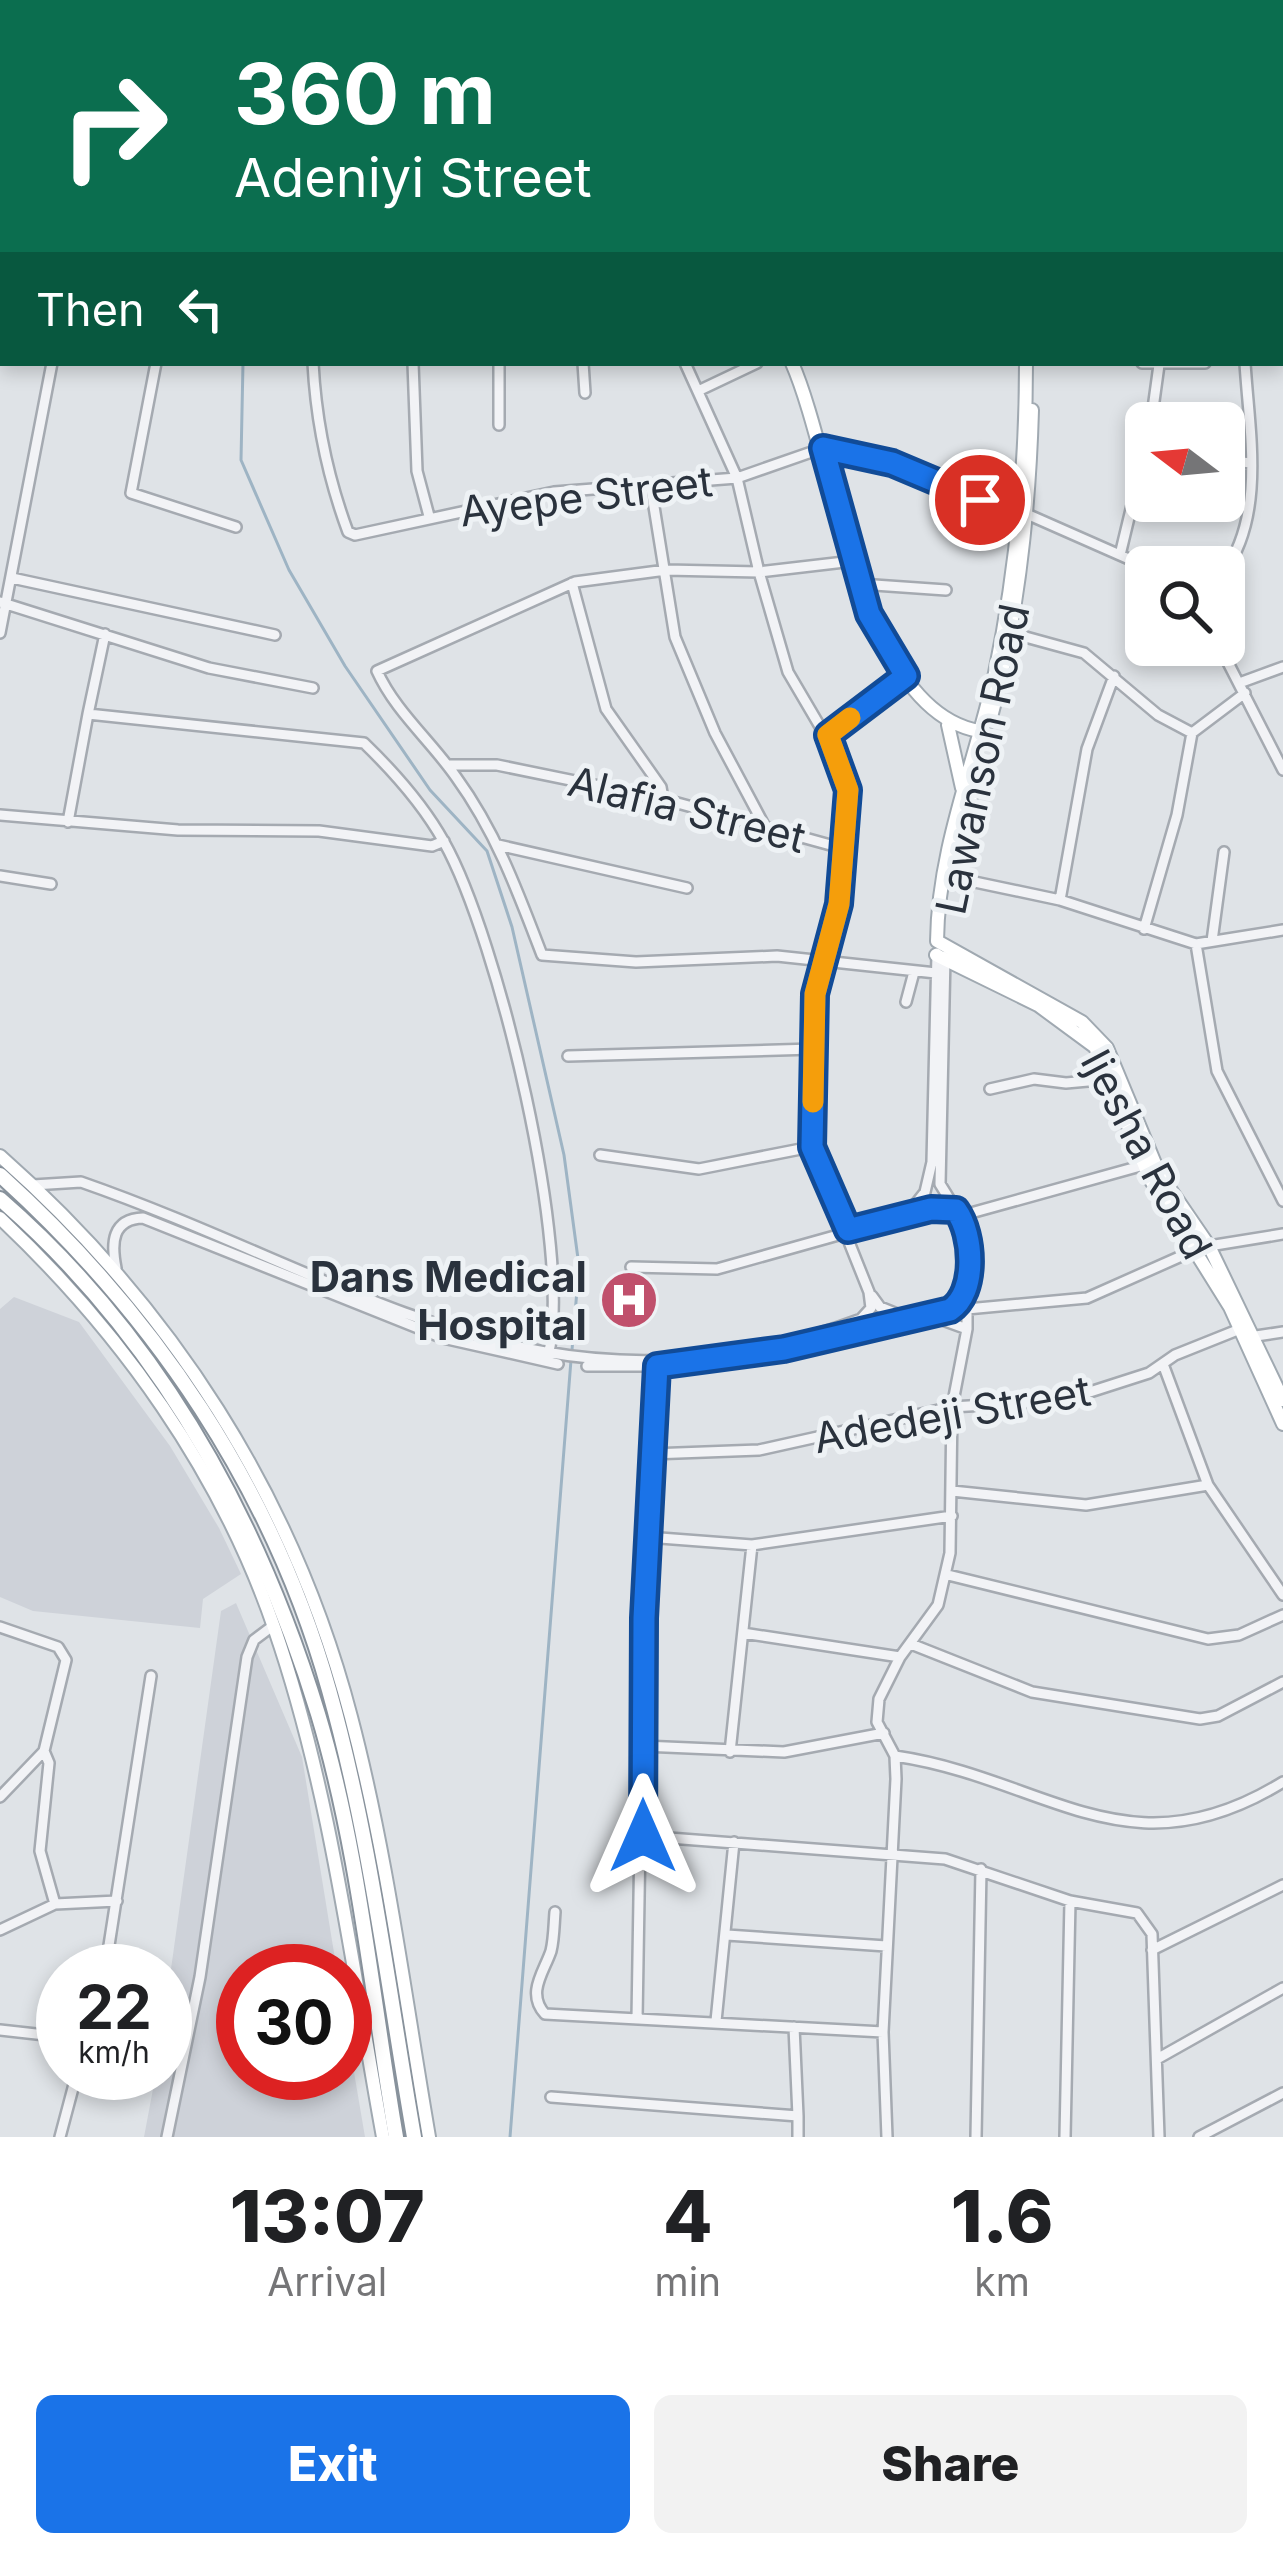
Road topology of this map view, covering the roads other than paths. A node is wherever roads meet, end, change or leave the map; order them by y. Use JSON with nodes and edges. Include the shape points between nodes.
{"nodes":[{"id":1,"x":51,"y":366,"type":"edge"},
{"id":2,"x":156,"y":366,"type":"edge"},
{"id":3,"x":314,"y":366,"type":"edge"},
{"id":4,"x":413,"y":366,"type":"edge"},
{"id":5,"x":499,"y":366,"type":"edge"},
{"id":6,"x":584,"y":366,"type":"edge"},
{"id":7,"x":686,"y":366,"type":"edge"},
{"id":8,"x":751,"y":366,"type":"edge"},
{"id":9,"x":793,"y":366,"type":"edge"},
{"id":10,"x":1030,"y":366,"type":"edge"},
{"id":11,"x":1159,"y":366,"type":"edge"},
{"id":12,"x":1245,"y":366,"type":"edge"},
{"id":13,"x":698,"y":391,"type":"junction"},
{"id":14,"x":585,"y":393,"type":"dead end"},
{"id":15,"x":1153,"y":402,"type":"edge"},
{"id":16,"x":499,"y":425,"type":"dead end"},
{"id":17,"x":823,"y":448,"type":"junction"},
{"id":18,"x":1245,"y":462,"type":"edge"},
{"id":19,"x":1251,"y":463,"type":"junction"},
{"id":20,"x":737,"y":478,"type":"junction"},
{"id":21,"x":651,"y":488,"type":"junction"},
{"id":22,"x":428,"y":516,"type":"junction"},
{"id":23,"x":1024,"y":516,"type":"junction"},
{"id":24,"x":1128,"y":522,"type":"edge"},
{"id":25,"x":236,"y":526,"type":"dead end"},
{"id":26,"x":1238,"y":546,"type":"edge"},
{"id":27,"x":1120,"y":555,"type":"junction"},
{"id":28,"x":1125,"y":557,"type":"edge"},
{"id":29,"x":853,"y":561,"type":"junction"},
{"id":30,"x":666,"y":570,"type":"junction"},
{"id":31,"x":759,"y":572,"type":"junction"},
{"id":32,"x":12,"y":578,"type":"junction"},
{"id":33,"x":572,"y":583,"type":"junction"},
{"id":34,"x":860,"y":584,"type":"junction"},
{"id":35,"x":946,"y":590,"type":"dead end"},
{"id":36,"x":3,"y":603,"type":"edge"},
{"id":37,"x":0,"y":632,"type":"edge"},
{"id":38,"x":1011,"y":633,"type":"junction"},
{"id":39,"x":105,"y":634,"type":"junction"},
{"id":40,"x":275,"y":635,"type":"dead end"},
{"id":41,"x":1232,"y":666,"type":"edge"},
{"id":42,"x":1283,"y":667,"type":"edge"},
{"id":43,"x":906,"y":676,"type":"junction"},
{"id":44,"x":1114,"y":676,"type":"junction"},
{"id":45,"x":313,"y":688,"type":"dead end"},
{"id":46,"x":1244,"y":688,"type":"junction"},
{"id":47,"x":88,"y":714,"type":"junction"},
{"id":48,"x":948,"y":724,"type":"junction"},
{"id":49,"x":979,"y":731,"type":"junction"},
{"id":50,"x":1192,"y":734,"type":"junction"},
{"id":51,"x":828,"y":735,"type":"junction"},
{"id":52,"x":446,"y":765,"type":"junction"},
{"id":53,"x":1283,"y":770,"type":"edge"},
{"id":54,"x":962,"y":790,"type":"junction"},
{"id":55,"x":663,"y":799,"type":"junction"},
{"id":56,"x":0,"y":815,"type":"edge"},
{"id":57,"x":68,"y":822,"type":"junction"},
{"id":58,"x":764,"y":825,"type":"junction"},
{"id":59,"x":444,"y":842,"type":"junction"},
{"id":60,"x":498,"y":845,"type":"junction"},
{"id":61,"x":845,"y":849,"type":"junction"},
{"id":62,"x":1224,"y":852,"type":"dead end"},
{"id":63,"x":0,"y":876,"type":"edge"},
{"id":64,"x":951,"y":877,"type":"junction"},
{"id":65,"x":52,"y":884,"type":"dead end"},
{"id":66,"x":687,"y":888,"type":"dead end"},
{"id":67,"x":1060,"y":900,"type":"junction"},
{"id":68,"x":1144,"y":929,"type":"junction"},
{"id":69,"x":1283,"y":930,"type":"edge"},
{"id":70,"x":1212,"y":940,"type":"junction"},
{"id":71,"x":1196,"y":944,"type":"junction"},
{"id":72,"x":941,"y":950,"type":"junction"},
{"id":73,"x":826,"y":964,"type":"junction"},
{"id":74,"x":914,"y":972,"type":"junction"},
{"id":75,"x":936,"y":973,"type":"junction"},
{"id":76,"x":1040,"y":1001,"type":"junction"},
{"id":77,"x":906,"y":1002,"type":"dead end"},
{"id":78,"x":813,"y":1049,"type":"junction"},
{"id":79,"x":568,"y":1056,"type":"dead end"},
{"id":80,"x":1110,"y":1078,"type":"junction"},
{"id":81,"x":990,"y":1089,"type":"dead end"},
{"id":82,"x":812,"y":1147,"type":"junction"},
{"id":83,"x":600,"y":1155,"type":"dead end"},
{"id":84,"x":0,"y":1156,"type":"edge"},
{"id":85,"x":1144,"y":1165,"type":"junction"},
{"id":86,"x":0,"y":1175,"type":"edge"},
{"id":87,"x":32,"y":1185,"type":"junction"},
{"id":88,"x":0,"y":1199,"type":"edge"},
{"id":89,"x":1283,"y":1201,"type":"edge"},
{"id":90,"x":958,"y":1213,"type":"junction"},
{"id":91,"x":905,"y":1217,"type":"junction"},
{"id":92,"x":0,"y":1218,"type":"edge"},
{"id":93,"x":848,"y":1230,"type":"junction"},
{"id":94,"x":1283,"y":1234,"type":"edge"},
{"id":95,"x":1202,"y":1248,"type":"junction"},
{"id":96,"x":632,"y":1267,"type":"dead end"},
{"id":97,"x":116,"y":1268,"type":"junction"},
{"id":98,"x":966,"y":1291,"type":"junction"},
{"id":99,"x":868,"y":1292,"type":"junction"},
{"id":100,"x":967,"y":1310,"type":"junction"},
{"id":101,"x":922,"y":1316,"type":"junction"},
{"id":102,"x":907,"y":1318,"type":"junction"},
{"id":103,"x":967,"y":1329,"type":"junction"},
{"id":104,"x":1240,"y":1329,"type":"junction"},
{"id":105,"x":1283,"y":1332,"type":"edge"},
{"id":106,"x":1256,"y":1336,"type":"junction"},
{"id":107,"x":550,"y":1359,"type":"junction"},
{"id":108,"x":605,"y":1364,"type":"junction"},
{"id":109,"x":1163,"y":1364,"type":"junction"},
{"id":110,"x":657,"y":1366,"type":"junction"},
{"id":111,"x":1283,"y":1400,"type":"edge"},
{"id":112,"x":952,"y":1407,"type":"junction"},
{"id":113,"x":1283,"y":1424,"type":"edge"},
{"id":114,"x":651,"y":1454,"type":"junction"},
{"id":115,"x":1208,"y":1485,"type":"junction"},
{"id":116,"x":952,"y":1491,"type":"junction"},
{"id":117,"x":952,"y":1516,"type":"junction"},
{"id":118,"x":647,"y":1537,"type":"junction"},
{"id":119,"x":752,"y":1545,"type":"junction"},
{"id":120,"x":949,"y":1575,"type":"junction"},
{"id":121,"x":1283,"y":1595,"type":"edge"},
{"id":122,"x":1283,"y":1615,"type":"edge"},
{"id":123,"x":274,"y":1625,"type":"junction"},
{"id":124,"x":0,"y":1628,"type":"edge"},
{"id":125,"x":743,"y":1633,"type":"junction"},
{"id":126,"x":910,"y":1644,"type":"junction"},
{"id":127,"x":900,"y":1657,"type":"junction"},
{"id":128,"x":151,"y":1676,"type":"dead end"},
{"id":129,"x":1283,"y":1682,"type":"edge"},
{"id":130,"x":884,"y":1733,"type":"junction"},
{"id":131,"x":643,"y":1746,"type":"junction"},
{"id":132,"x":44,"y":1751,"type":"junction"},
{"id":133,"x":730,"y":1751,"type":"junction"},
{"id":134,"x":896,"y":1756,"type":"junction"},
{"id":135,"x":1283,"y":1782,"type":"edge"},
{"id":136,"x":0,"y":1797,"type":"edge"},
{"id":137,"x":643,"y":1836,"type":"junction"},
{"id":138,"x":734,"y":1842,"type":"junction"},
{"id":139,"x":890,"y":1855,"type":"junction"},
{"id":140,"x":981,"y":1869,"type":"junction"},
{"id":141,"x":1283,"y":1885,"type":"edge"},
{"id":142,"x":1070,"y":1900,"type":"junction"},
{"id":143,"x":117,"y":1901,"type":"junction"},
{"id":144,"x":55,"y":1904,"type":"junction"},
{"id":145,"x":555,"y":1912,"type":"dead end"},
{"id":146,"x":0,"y":1930,"type":"edge"},
{"id":147,"x":727,"y":1935,"type":"junction"},
{"id":148,"x":110,"y":1944,"type":"edge"},
{"id":149,"x":886,"y":1946,"type":"junction"},
{"id":150,"x":1152,"y":1950,"type":"junction"},
{"id":151,"x":1283,"y":1988,"type":"edge"},
{"id":152,"x":637,"y":2019,"type":"junction"},
{"id":153,"x":716,"y":2021,"type":"junction"},
{"id":154,"x":794,"y":2026,"type":"junction"},
{"id":155,"x":0,"y":2030,"type":"edge"},
{"id":156,"x":883,"y":2032,"type":"junction"},
{"id":157,"x":36,"y":2034,"type":"edge"},
{"id":158,"x":1157,"y":2059,"type":"junction"},
{"id":159,"x":1283,"y":2093,"type":"edge"},
{"id":160,"x":550,"y":2097,"type":"dead end"},
{"id":161,"x":70,"y":2100,"type":"edge"},
{"id":162,"x":798,"y":2116,"type":"junction"},
{"id":163,"x":60,"y":2137,"type":"edge"},
{"id":164,"x":167,"y":2137,"type":"edge"},
{"id":165,"x":383,"y":2137,"type":"edge"},
{"id":166,"x":396,"y":2137,"type":"edge"},
{"id":167,"x":414,"y":2137,"type":"edge"},
{"id":168,"x":428,"y":2137,"type":"edge"},
{"id":169,"x":798,"y":2137,"type":"edge"},
{"id":170,"x":887,"y":2137,"type":"edge"},
{"id":171,"x":976,"y":2137,"type":"edge"},
{"id":172,"x":1065,"y":2137,"type":"edge"},
{"id":173,"x":1160,"y":2137,"type":"edge"},
{"id":174,"x":1199,"y":2137,"type":"edge"}],
"edges":[{"from":1,"to":32,"type":"street"},
{"from":2,"to":25,"type":"street","via":[[131,493]]},
{"from":3,"to":22,"type":"street","name":"Ayepe Street","via":[[322,441],[348,532]]},
{"from":4,"to":22,"type":"street","via":[[417,471]]},
{"from":5,"to":16,"type":"street"},
{"from":6,"to":14,"type":"street"},
{"from":7,"to":13,"type":"street","name":"Alafia Street"},
{"from":8,"to":13,"type":"street"},
{"from":9,"to":17,"type":"main road"},
{"from":10,"to":23,"type":"main road","name":"Lawanson Road"},
{"from":11,"to":15,"type":"street"},
{"from":12,"to":19,"type":"street"},
{"from":13,"to":20,"type":"street","name":"Alafia Street"},
{"from":17,"to":20,"type":"street","name":"Ayepe Street"},
{"from":17,"to":23,"type":"street","via":[[892,463]]},
{"from":17,"to":29,"type":"main road"},
{"from":18,"to":19,"type":"street"},
{"from":19,"to":26,"type":"street"},
{"from":20,"to":21,"type":"street","name":"Ayepe Street"},
{"from":20,"to":31,"type":"street","name":"Alafia Street"},
{"from":21,"to":22,"type":"street","name":"Ayepe Street","via":[[554,492]]},
{"from":21,"to":30,"type":"street"},
{"from":23,"to":27,"type":"street"},
{"from":23,"to":38,"type":"main road","name":"Lawanson Road"},
{"from":23,"to":49,"type":"main road","name":"Lawanson Road"},
{"from":24,"to":27,"type":"street"},
{"from":27,"to":28,"type":"street"},
{"from":29,"to":31,"type":"street"},
{"from":29,"to":34,"type":"main road"},
{"from":30,"to":31,"type":"street"},
{"from":30,"to":33,"type":"street"},
{"from":30,"to":58,"type":"street","via":[[675,637]]},
{"from":31,"to":51,"type":"street","name":"Alafia Street","via":[[788,672]]},
{"from":32,"to":36,"type":"street"},
{"from":32,"to":40,"type":"street"},
{"from":33,"to":52,"type":"street","via":[[377,671]]},
{"from":33,"to":55,"type":"street","via":[[605,709]]},
{"from":34,"to":35,"type":"street"},
{"from":34,"to":43,"type":"main road"},
{"from":36,"to":37,"type":"street"},
{"from":36,"to":39,"type":"street"},
{"from":38,"to":44,"type":"street","via":[[1084,653]]},
{"from":38,"to":64,"type":"main road","name":"Lawanson Road"},
{"from":39,"to":45,"type":"street","via":[[209,668]]},
{"from":39,"to":47,"type":"street"},
{"from":41,"to":46,"type":"street"},
{"from":42,"to":46,"type":"street"},
{"from":43,"to":48,"type":"main road"},
{"from":43,"to":51,"type":"street"},
{"from":44,"to":50,"type":"street"},
{"from":44,"to":67,"type":"street","via":[[1087,749]]},
{"from":46,"to":50,"type":"street"},
{"from":46,"to":53,"type":"street"},
{"from":47,"to":57,"type":"street"},
{"from":47,"to":59,"type":"street","via":[[364,743]]},
{"from":48,"to":49,"type":"main road"},
{"from":48,"to":54,"type":"main road"},
{"from":49,"to":54,"type":"main road","name":"Lawanson Road"},
{"from":50,"to":68,"type":"street"},
{"from":51,"to":61,"type":"street","name":"Alafia Street","via":[[848,790]]},
{"from":52,"to":55,"type":"street","name":"Alafia Street","via":[[497,765]]},
{"from":52,"to":60,"type":"street"},
{"from":54,"to":72,"type":"main road","name":"Lawanson Road","via":[[947,849]]},
{"from":55,"to":58,"type":"street","name":"Alafia Street"},
{"from":56,"to":57,"type":"street"},
{"from":57,"to":59,"type":"street"},
{"from":58,"to":61,"type":"street","name":"Alafia Street"},
{"from":59,"to":107,"type":"street","via":[[494,962],[542,1186],[553,1276]]},
{"from":60,"to":66,"type":"street"},
{"from":60,"to":73,"type":"street","via":[[542,956],[777,956]]},
{"from":61,"to":73,"type":"street"},
{"from":62,"to":70,"type":"street"},
{"from":63,"to":65,"type":"street"},
{"from":64,"to":67,"type":"street"},
{"from":64,"to":72,"type":"main road","name":"Lawanson Road"},
{"from":67,"to":68,"type":"street"},
{"from":68,"to":71,"type":"street"},
{"from":69,"to":70,"type":"street"},
{"from":70,"to":71,"type":"street"},
{"from":71,"to":89,"type":"street","via":[[1217,1071]]},
{"from":72,"to":75,"type":"street"},
{"from":72,"to":76,"type":"main road","name":"Ijesha Road"},
{"from":72,"to":90,"type":"street","name":"Lawanson Road","via":[[940,1184]]},
{"from":73,"to":74,"type":"street"},
{"from":73,"to":78,"type":"street","via":[[815,994]]},
{"from":74,"to":75,"type":"street"},
{"from":74,"to":77,"type":"street"},
{"from":75,"to":91,"type":"street","via":[[932,1162],[926,1192]]},
{"from":76,"to":80,"type":"main road","name":"Ijesha Road","via":[[1088,1039]]},
{"from":76,"to":95,"type":"main road","name":"Ijesha Road","via":[[1088,1027],[1107,1048],[1167,1190]]},
{"from":78,"to":79,"type":"street"},
{"from":78,"to":82,"type":"street"},
{"from":80,"to":81,"type":"street"},
{"from":80,"to":85,"type":"main road","name":"Ijesha Road"},
{"from":82,"to":83,"type":"street","via":[[699,1169]]},
{"from":82,"to":93,"type":"street"},
{"from":84,"to":87,"type":"main road"},
{"from":85,"to":90,"type":"street"},
{"from":85,"to":95,"type":"main road","name":"Ijesha Road"},
{"from":86,"to":167,"type":"highway","via":[[88,1258],[165,1353],[237,1465],[292,1584],[349,1766]]},
{"from":87,"to":97,"type":"main road"},
{"from":87,"to":107,"type":"street","via":[[80,1182],[447,1330]]},
{"from":88,"to":166,"type":"highway","via":[[80,1276],[153,1364],[248,1528],[318,1714]]},
{"from":90,"to":91,"type":"street","via":[[936,1208]]},
{"from":90,"to":98,"type":"street","name":"Lawanson Road","via":[[968,1243]]},
{"from":91,"to":93,"type":"street"},
{"from":92,"to":123,"type":"main road","via":[[137,1368],[201,1469]]},
{"from":93,"to":96,"type":"street","via":[[717,1269]]},
{"from":93,"to":99,"type":"street"},
{"from":94,"to":95,"type":"street"},
{"from":95,"to":100,"type":"street","via":[[1088,1298]]},
{"from":95,"to":104,"type":"main road","name":"Ijesha Road"},
{"from":95,"to":106,"type":"main road","name":"Ijesha Road"},
{"from":97,"to":107,"type":"street","via":[[117,1229],[143,1218],[443,1338]]},
{"from":97,"to":168,"type":"main road","via":[[238,1440],[318,1612],[361,1761]]},
{"from":98,"to":100,"type":"street","name":"Lawanson Road"},
{"from":98,"to":101,"type":"street","via":[[955,1308]]},
{"from":99,"to":102,"type":"street"},
{"from":99,"to":108,"type":"street","via":[[867,1316],[832,1330],[748,1350]]},
{"from":100,"to":103,"type":"street","name":"Lawanson Road"},
{"from":101,"to":102,"type":"street"},
{"from":101,"to":103,"type":"street"},
{"from":102,"to":110,"type":"street","via":[[784,1349]]},
{"from":103,"to":112,"type":"street","name":"Lawanson Road"},
{"from":104,"to":109,"type":"street","name":"Adedeji Street"},
{"from":104,"to":113,"type":"main road","name":"Ijesha Road"},
{"from":105,"to":106,"type":"street"},
{"from":106,"to":111,"type":"main road","name":"Ijesha Road"},
{"from":107,"to":108,"type":"street"},
{"from":108,"to":110,"type":"street"},
{"from":109,"to":112,"type":"street","name":"Adedeji Street","via":[[1065,1400]]},
{"from":109,"to":115,"type":"street"},
{"from":110,"to":114,"type":"street"},
{"from":112,"to":114,"type":"street","name":"Adedeji Street","via":[[759,1450]]},
{"from":112,"to":116,"type":"street","name":"Lawanson Road"},
{"from":114,"to":118,"type":"street"},
{"from":115,"to":116,"type":"street","via":[[1086,1505]]},
{"from":115,"to":121,"type":"street"},
{"from":116,"to":117,"type":"street","name":"Lawanson Road"},
{"from":117,"to":119,"type":"street"},
{"from":117,"to":120,"type":"street","name":"Lawanson Road"},
{"from":118,"to":119,"type":"street"},
{"from":118,"to":131,"type":"street"},
{"from":119,"to":125,"type":"street"},
{"from":120,"to":122,"type":"street","via":[[1208,1639]]},
{"from":120,"to":126,"type":"street"},
{"from":123,"to":164,"type":"street","via":[[254,1640],[248,1657]]},
{"from":123,"to":165,"type":"main road","via":[[311,1754]]},
{"from":124,"to":132,"type":"street","via":[[58,1647],[66,1660]]},
{"from":125,"to":127,"type":"street"},
{"from":125,"to":133,"type":"street"},
{"from":126,"to":127,"type":"street"},
{"from":126,"to":129,"type":"street","via":[[1032,1693],[1200,1719]]},
{"from":127,"to":130,"type":"street","via":[[879,1700]]},
{"from":128,"to":143,"type":"street"},
{"from":130,"to":133,"type":"street","via":[[784,1752]]},
{"from":130,"to":134,"type":"street"},
{"from":131,"to":133,"type":"street"},
{"from":131,"to":137,"type":"street"},
{"from":132,"to":136,"type":"street"},
{"from":132,"to":144,"type":"street","via":[[50,1763],[41,1869]]},
{"from":134,"to":135,"type":"street","via":[[1106,1818],[1172,1826],[1219,1814]]},
{"from":134,"to":139,"type":"street"},
{"from":137,"to":138,"type":"street"},
{"from":137,"to":152,"type":"street"},
{"from":138,"to":139,"type":"street"},
{"from":138,"to":147,"type":"street"},
{"from":139,"to":140,"type":"street"},
{"from":139,"to":149,"type":"street"},
{"from":140,"to":142,"type":"street"},
{"from":140,"to":171,"type":"street"},
{"from":141,"to":150,"type":"street"},
{"from":142,"to":150,"type":"street","via":[[1137,1913],[1150,1927]]},
{"from":142,"to":172,"type":"street"},
{"from":143,"to":144,"type":"street"},
{"from":143,"to":148,"type":"street"},
{"from":144,"to":146,"type":"street"},
{"from":145,"to":152,"type":"street","via":[[539,2008]]},
{"from":147,"to":149,"type":"street"},
{"from":147,"to":153,"type":"street"},
{"from":149,"to":156,"type":"street"},
{"from":150,"to":158,"type":"street"},
{"from":151,"to":158,"type":"street"},
{"from":152,"to":153,"type":"street"},
{"from":153,"to":154,"type":"street"},
{"from":154,"to":156,"type":"street"},
{"from":154,"to":162,"type":"street"},
{"from":155,"to":157,"type":"street"},
{"from":156,"to":170,"type":"street"},
{"from":158,"to":173,"type":"street"},
{"from":159,"to":174,"type":"street"},
{"from":160,"to":162,"type":"street"},
{"from":161,"to":163,"type":"street"},
{"from":162,"to":169,"type":"street"}]}
